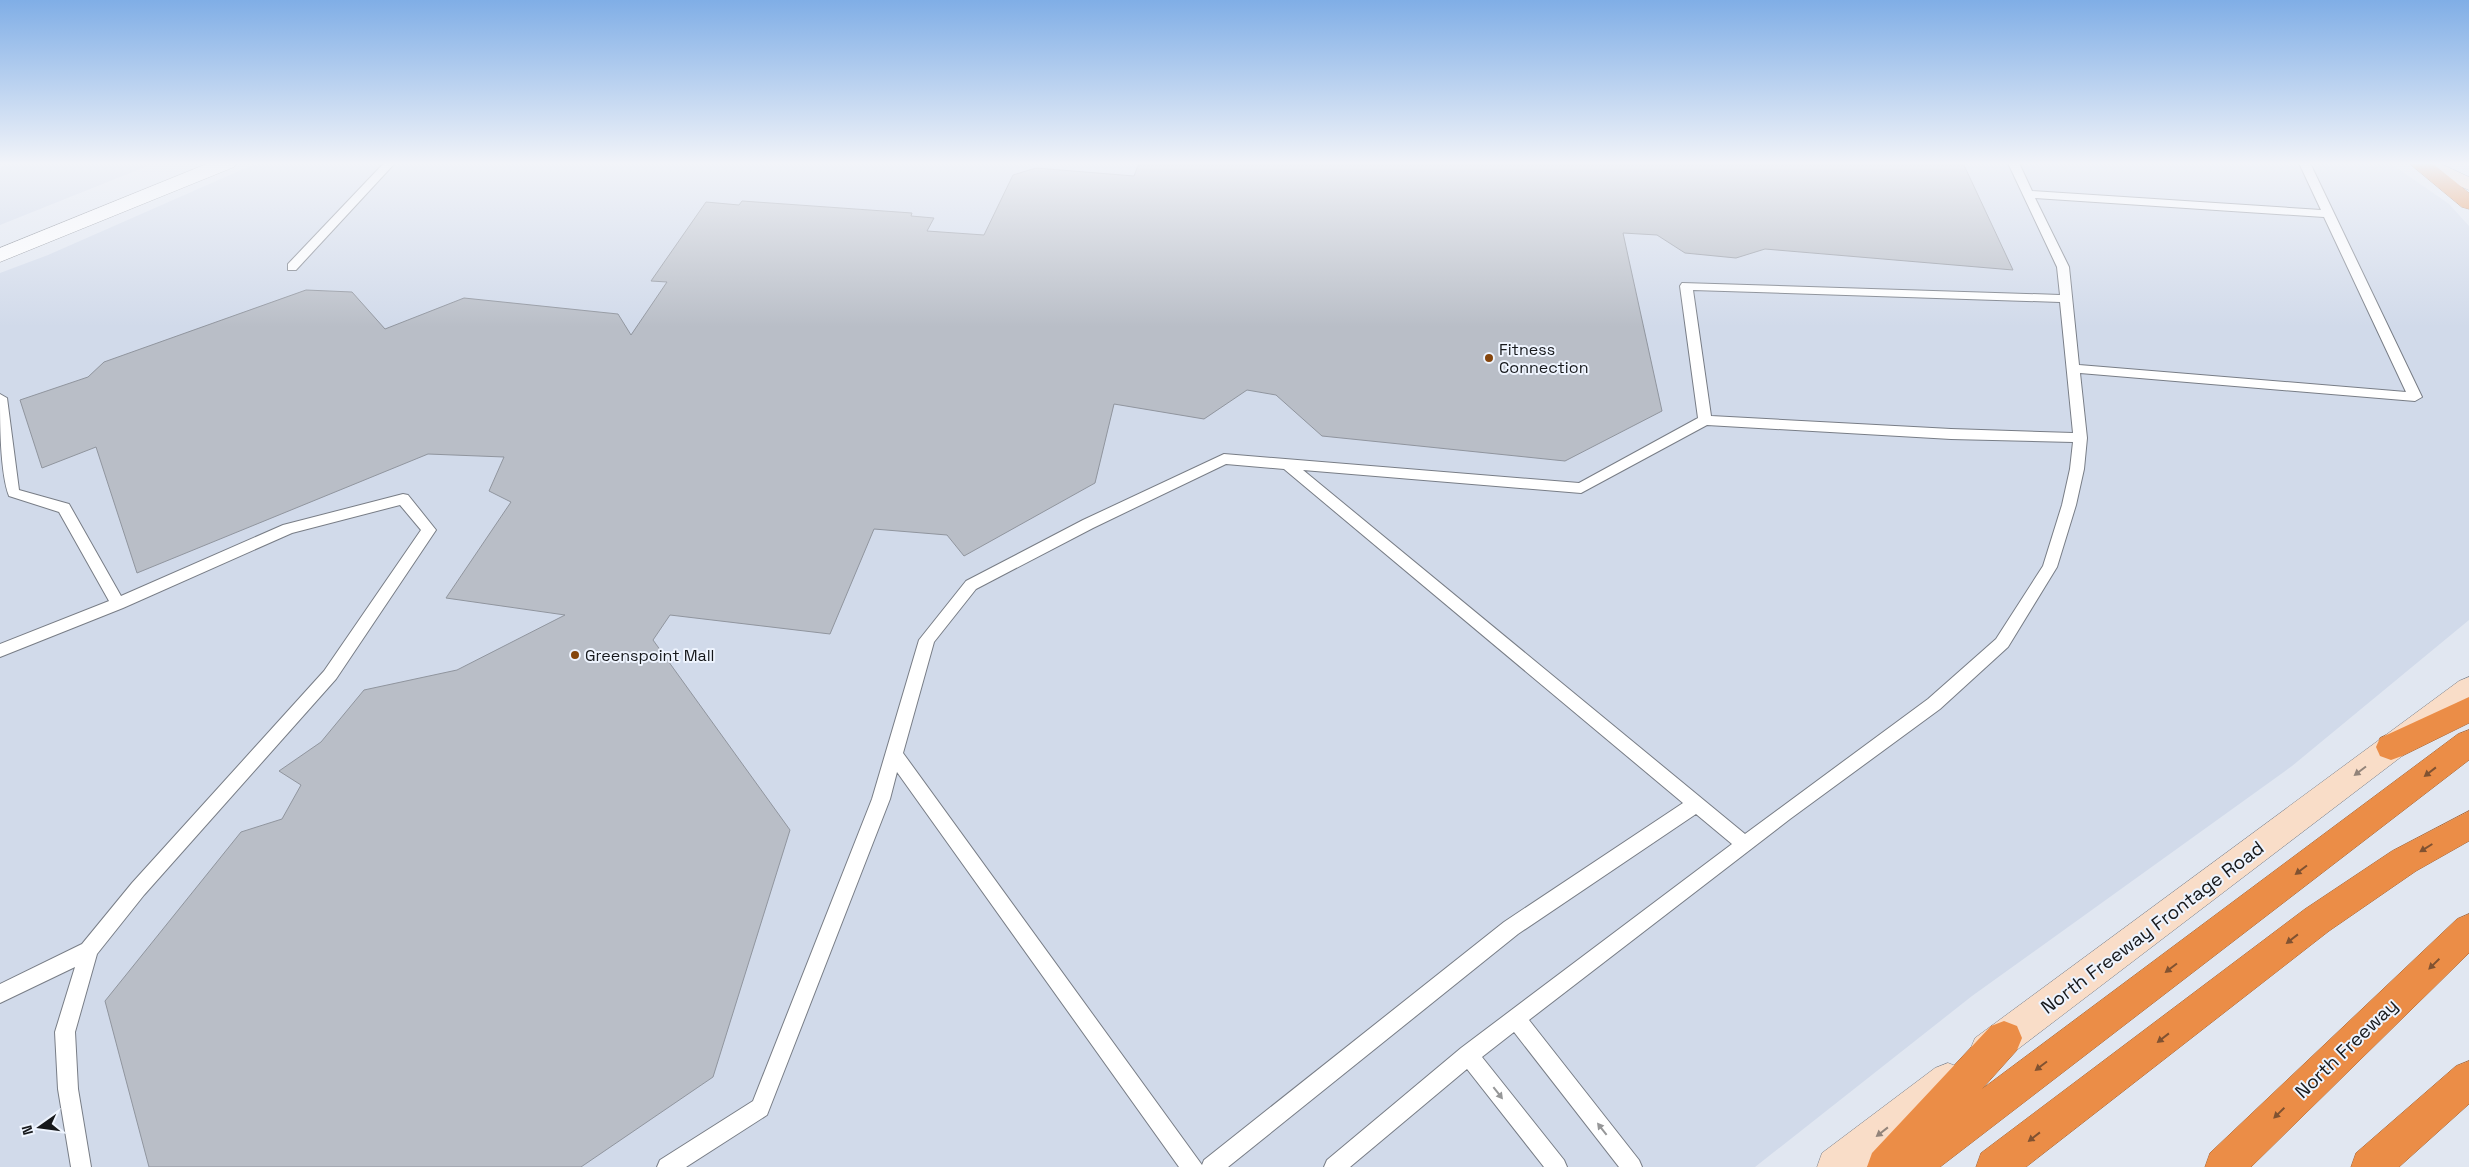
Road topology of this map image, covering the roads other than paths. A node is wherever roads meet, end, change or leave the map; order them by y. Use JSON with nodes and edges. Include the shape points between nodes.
{"nodes":[{"id":1,"x":54,"y":217,"type":"edge"},
{"id":2,"x":94,"y":217,"type":"edge"},
{"id":3,"x":339,"y":217,"type":"edge"},
{"id":4,"x":2039,"y":217,"type":"edge"},
{"id":5,"x":2329,"y":217,"type":"edge"},
{"id":6,"x":0,"y":238,"type":"edge"},
{"id":7,"x":0,"y":256,"type":"edge"},
{"id":8,"x":292,"y":268,"type":"dead end"},
{"id":9,"x":2066,"y":299,"type":"junction"},
{"id":10,"x":2072,"y":368,"type":"junction"},
{"id":11,"x":0,"y":398,"type":"edge"},
{"id":12,"x":1705,"y":420,"type":"junction"},
{"id":13,"x":2080,"y":438,"type":"junction"},
{"id":14,"x":1287,"y":464,"type":"junction"},
{"id":15,"x":118,"y":604,"type":"junction"},
{"id":16,"x":0,"y":650,"type":"edge"},
{"id":17,"x":2469,"y":689,"type":"edge"},
{"id":18,"x":2469,"y":709,"type":"edge"},
{"id":19,"x":2469,"y":742,"type":"edge"},
{"id":20,"x":2391,"y":748,"type":"junction"},
{"id":21,"x":895,"y":755,"type":"junction"},
{"id":22,"x":1696,"y":804,"type":"junction"},
{"id":23,"x":2469,"y":825,"type":"edge"},
{"id":24,"x":1746,"y":845,"type":"junction"},
{"id":25,"x":2469,"y":930,"type":"edge"},
{"id":26,"x":89,"y":950,"type":"junction"},
{"id":27,"x":0,"y":994,"type":"edge"},
{"id":28,"x":1516,"y":1018,"type":"junction"},
{"id":29,"x":2004,"y":1038,"type":"junction"},
{"id":30,"x":1468,"y":1055,"type":"junction"},
{"id":31,"x":2469,"y":1078,"type":"edge"},
{"id":32,"x":81,"y":1167,"type":"edge"},
{"id":33,"x":667,"y":1167,"type":"edge"},
{"id":34,"x":1192,"y":1167,"type":"edge"},
{"id":35,"x":1211,"y":1167,"type":"edge"},
{"id":36,"x":1334,"y":1167,"type":"edge"},
{"id":37,"x":1557,"y":1167,"type":"edge"},
{"id":38,"x":1632,"y":1167,"type":"edge"},
{"id":39,"x":1836,"y":1167,"type":"edge"},
{"id":40,"x":1886,"y":1167,"type":"edge"},
{"id":41,"x":1909,"y":1167,"type":"edge"},
{"id":42,"x":1995,"y":1167,"type":"edge"},
{"id":43,"x":2224,"y":1167,"type":"edge"},
{"id":44,"x":2370,"y":1167,"type":"edge"}],
"edges":[{"from":1,"to":6,"type":"street"},
{"from":2,"to":7,"type":"street"},
{"from":3,"to":8,"type":"lane"},
{"from":4,"to":9,"type":"lane","via":[[2063,267]]},
{"from":5,"to":10,"type":"lane","via":[[2415,397]]},
{"from":9,"to":10,"type":"lane"},
{"from":9,"to":12,"type":"lane","via":[[1686,286]]},
{"from":10,"to":13,"type":"lane"},
{"from":11,"to":15,"type":"lane","via":[[14,493],[64,508]]},
{"from":12,"to":13,"type":"lane"},
{"from":12,"to":14,"type":"lane","via":[[1581,488]]},
{"from":13,"to":24,"type":"lane","via":[[2069,506],[2050,567],[2002,643],[1934,704]]},
{"from":14,"to":21,"type":"lane","via":[[1224,459],[971,584],[927,640]]},
{"from":14,"to":22,"type":"lane"},
{"from":15,"to":16,"type":"lane"},
{"from":15,"to":26,"type":"lane","via":[[288,529],[403,499],[429,530],[330,675],[138,889]]},
{"from":17,"to":20,"type":"main road","name":"North Freeway Frontage Road"},
{"from":18,"to":20,"type":"highway"},
{"from":19,"to":41,"type":"highway","one_way":true},
{"from":20,"to":29,"type":"main road","name":"North Freeway Frontage Road","one_way":true},
{"from":21,"to":33,"type":"lane","via":[[881,799],[760,1108]]},
{"from":21,"to":34,"type":"lane"},
{"from":22,"to":24,"type":"lane"},
{"from":22,"to":35,"type":"lane","via":[[1511,928]]},
{"from":23,"to":42,"type":"highway","one_way":true,"via":[[2404,861],[2317,920]]},
{"from":24,"to":28,"type":"lane"},
{"from":25,"to":43,"type":"highway","name":"North Freeway","one_way":true},
{"from":26,"to":27,"type":"lane"},
{"from":26,"to":32,"type":"lane","via":[[65,1032],[68,1089]]},
{"from":28,"to":30,"type":"lane"},
{"from":38,"to":28,"type":"lane","one_way":true},
{"from":29,"to":39,"type":"main road","name":"North Freeway Frontage Road","one_way":true},
{"from":29,"to":40,"type":"highway"},
{"from":30,"to":36,"type":"lane"},
{"from":30,"to":37,"type":"lane","one_way":true},
{"from":31,"to":44,"type":"highway"}]}
